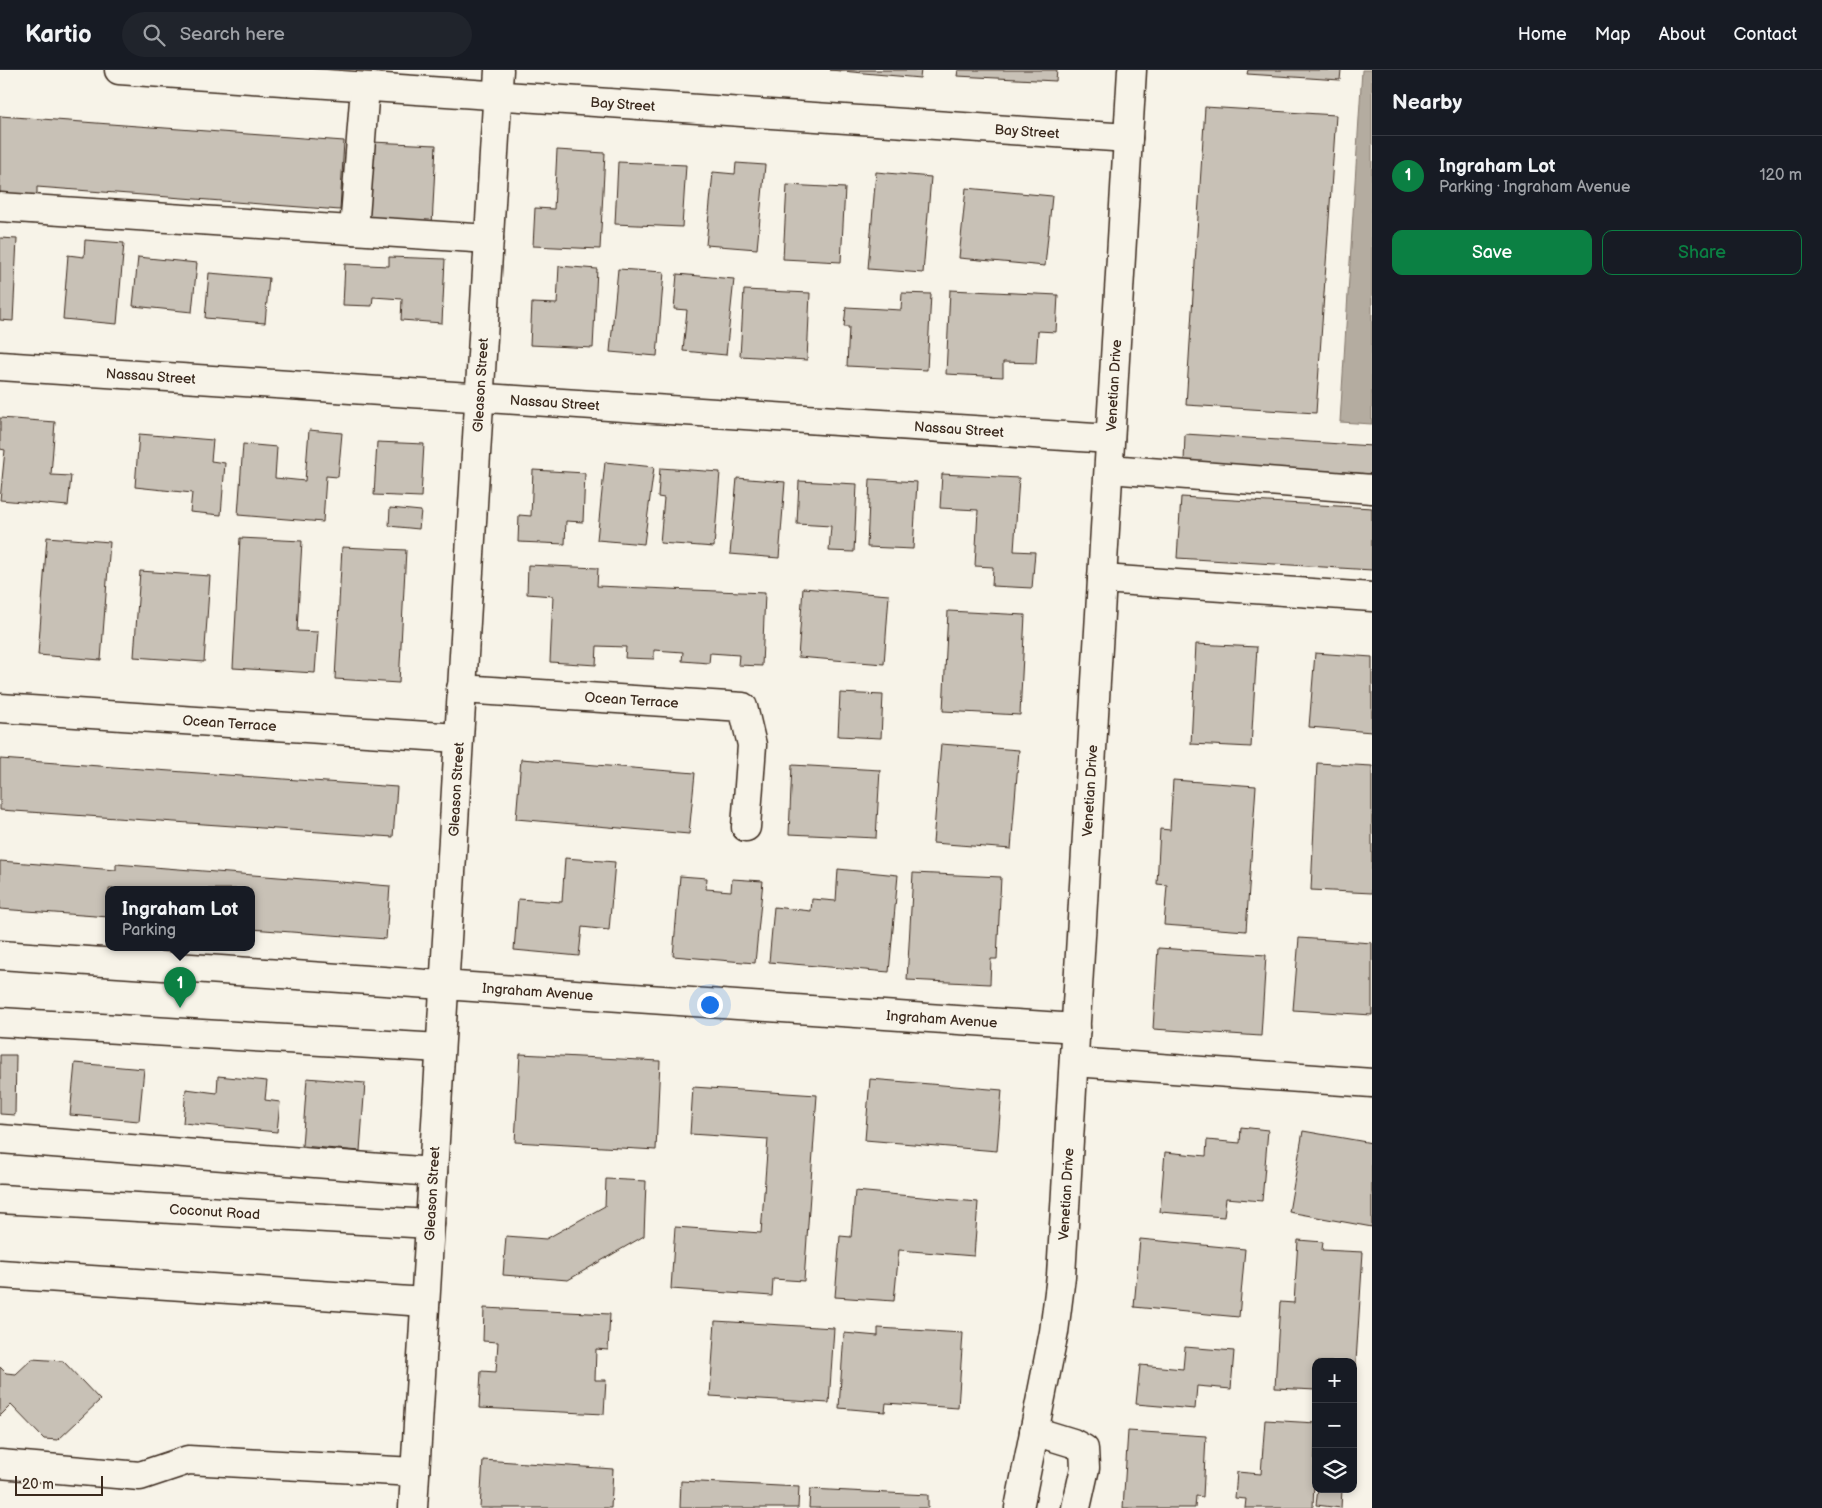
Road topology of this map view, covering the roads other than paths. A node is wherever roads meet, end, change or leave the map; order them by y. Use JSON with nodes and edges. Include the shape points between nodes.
{"nodes":[{"id":1,"x":119,"y":70,"type":"edge"},
{"id":2,"x":1132,"y":70,"type":"edge"},
{"id":3,"x":498,"y":83,"type":"edge"},
{"id":4,"x":365,"y":87,"type":"junction"},
{"id":5,"x":1128,"y":138,"type":"junction"},
{"id":6,"x":0,"y":207,"type":"edge"},
{"id":7,"x":354,"y":230,"type":"junction"},
{"id":8,"x":488,"y":238,"type":"junction"},
{"id":9,"x":0,"y":366,"type":"edge"},
{"id":10,"x":479,"y":396,"type":"junction"},
{"id":11,"x":1110,"y":439,"type":"junction"},
{"id":12,"x":1108,"y":469,"type":"junction"},
{"id":13,"x":1372,"y":490,"type":"edge"},
{"id":14,"x":1102,"y":579,"type":"junction"},
{"id":15,"x":1372,"y":597,"type":"edge"},
{"id":16,"x":462,"y":688,"type":"junction"},
{"id":17,"x":0,"y":708,"type":"edge"},
{"id":18,"x":458,"y":738,"type":"junction"},
{"id":19,"x":746,"y":827,"type":"dead end"},
{"id":20,"x":0,"y":955,"type":"edge"},
{"id":21,"x":444,"y":986,"type":"junction"},
{"id":22,"x":0,"y":1022,"type":"edge"},
{"id":23,"x":1076,"y":1028,"type":"junction"},
{"id":24,"x":440,"y":1048,"type":"junction"},
{"id":25,"x":1074,"y":1062,"type":"junction"},
{"id":26,"x":1372,"y":1083,"type":"edge"},
{"id":27,"x":0,"y":1140,"type":"edge"},
{"id":28,"x":433,"y":1172,"type":"junction"},
{"id":29,"x":0,"y":1199,"type":"edge"},
{"id":30,"x":430,"y":1224,"type":"junction"},
{"id":31,"x":0,"y":1274,"type":"edge"},
{"id":32,"x":425,"y":1302,"type":"junction"},
{"id":33,"x":1034,"y":1431,"type":"junction"},
{"id":34,"x":0,"y":1464,"type":"edge"},
{"id":35,"x":415,"y":1472,"type":"junction"},
{"id":36,"x":412,"y":1508,"type":"edge"},
{"id":37,"x":1019,"y":1508,"type":"edge"},
{"id":38,"x":1076,"y":1508,"type":"edge"}],
"edges":[{"from":1,"to":4,"type":"street","name":"Bay Street"},
{"from":2,"to":5,"type":"street","name":"Venetian Drive"},
{"from":3,"to":4,"type":"street","name":"Bay Street"},
{"from":3,"to":5,"type":"street","name":"Bay Street"},
{"from":3,"to":8,"type":"street","name":"Gleason Street"},
{"from":4,"to":7,"type":"street"},
{"from":5,"to":11,"type":"street","name":"Venetian Drive"},
{"from":6,"to":7,"type":"street"},
{"from":7,"to":8,"type":"street"},
{"from":8,"to":10,"type":"street","name":"Gleason Street"},
{"from":9,"to":10,"type":"street","name":"Nassau Street"},
{"from":10,"to":11,"type":"street","name":"Nassau Street"},
{"from":10,"to":16,"type":"street","name":"Gleason Street"},
{"from":11,"to":12,"type":"street","name":"Venetian Drive"},
{"from":12,"to":13,"type":"street"},
{"from":12,"to":14,"type":"street","name":"Venetian Drive"},
{"from":14,"to":15,"type":"street"},
{"from":14,"to":23,"type":"street","name":"Venetian Drive"},
{"from":16,"to":18,"type":"street","name":"Gleason Street"},
{"from":16,"to":19,"type":"street","name":"Ocean Terrace","via":[[743,707],[752,745]]},
{"from":17,"to":18,"type":"street","name":"Ocean Terrace"},
{"from":18,"to":21,"type":"street","name":"Gleason Street"},
{"from":20,"to":21,"type":"street","name":"Ingraham Avenue"},
{"from":21,"to":23,"type":"street","name":"Ingraham Avenue"},
{"from":21,"to":24,"type":"street","name":"Gleason Street"},
{"from":22,"to":24,"type":"street"},
{"from":23,"to":25,"type":"street","name":"Venetian Drive"},
{"from":24,"to":28,"type":"street","name":"Gleason Street"},
{"from":25,"to":26,"type":"street"},
{"from":25,"to":33,"type":"street","name":"Venetian Drive","via":[[1061,1276],[1054,1332]]},
{"from":27,"to":28,"type":"street"},
{"from":28,"to":30,"type":"street","name":"Gleason Street"},
{"from":29,"to":30,"type":"street","name":"Coconut Road"},
{"from":30,"to":32,"type":"street","name":"Gleason Street"},
{"from":31,"to":32,"type":"street"},
{"from":32,"to":35,"type":"street","name":"Gleason Street"},
{"from":33,"to":37,"type":"street","name":"Venetian Drive"},
{"from":33,"to":38,"type":"street","via":[[1084,1449],[1085,1468]]},
{"from":34,"to":35,"type":"street","via":[[140,1476],[188,1460]]},
{"from":35,"to":36,"type":"street","name":"Gleason Street"}]}
